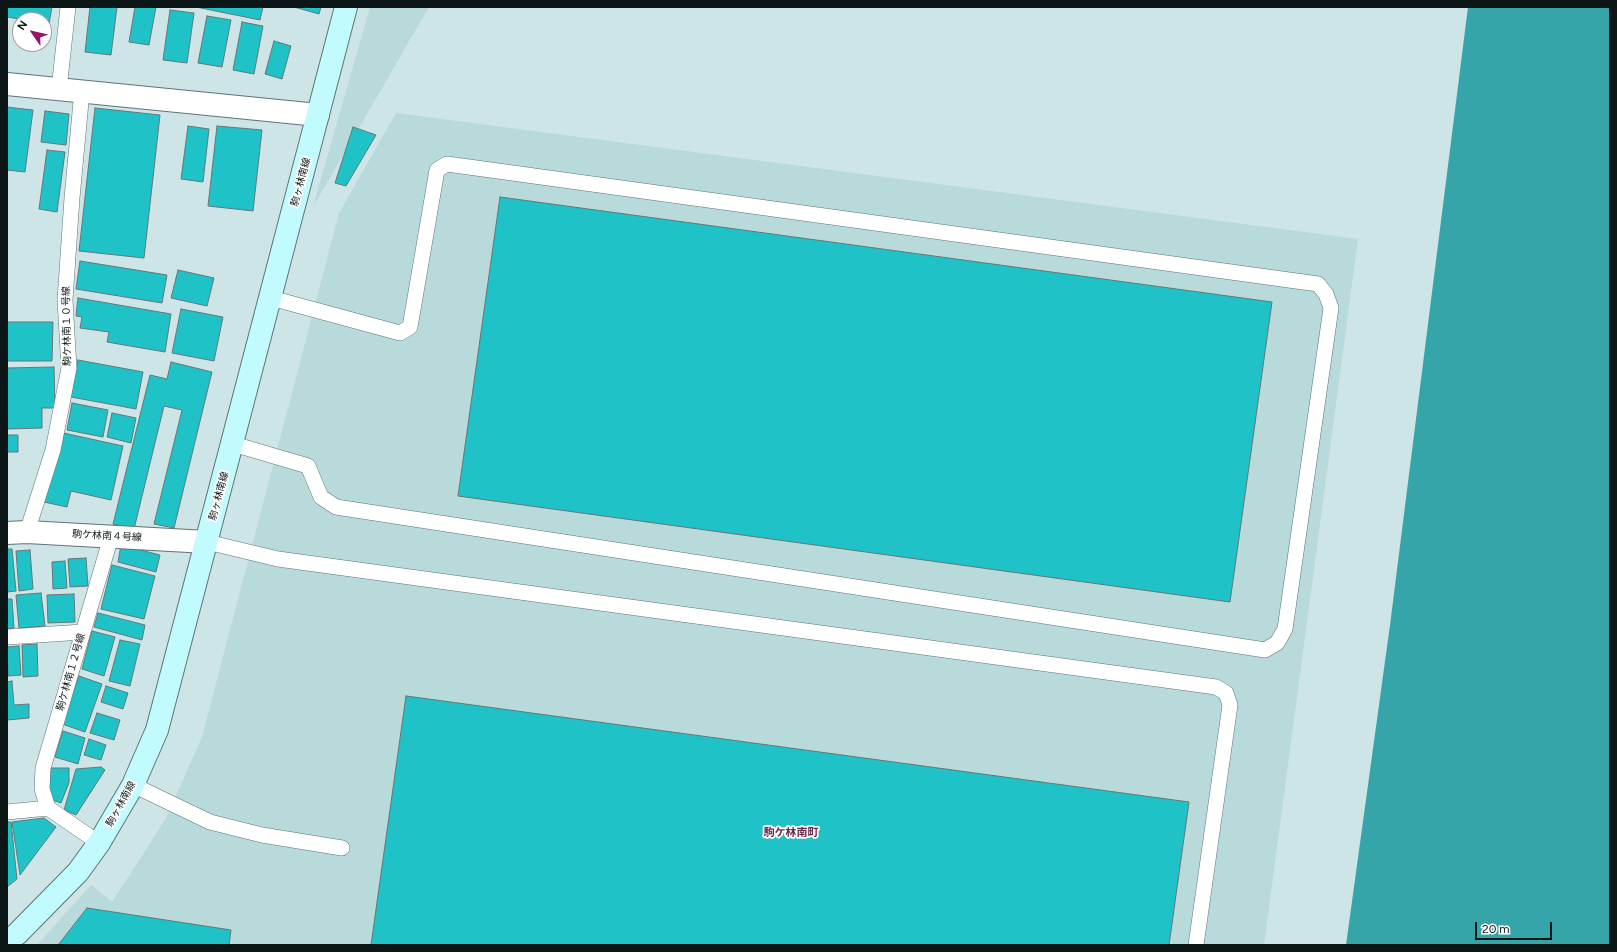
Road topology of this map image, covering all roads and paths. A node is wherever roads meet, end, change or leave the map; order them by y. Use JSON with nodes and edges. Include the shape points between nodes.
{"nodes":[{"id":1,"x":68,"y":7,"type":"edge"},
{"id":2,"x":346,"y":7,"type":"edge"},
{"id":3,"x":7,"y":84,"type":"edge"},
{"id":4,"x":59,"y":89,"type":"junction"},
{"id":5,"x":82,"y":91,"type":"junction"},
{"id":6,"x":318,"y":115,"type":"junction"},
{"id":7,"x":271,"y":298,"type":"junction"},
{"id":8,"x":232,"y":444,"type":"junction"},
{"id":9,"x":17,"y":532,"type":"edge"},
{"id":10,"x":111,"y":537,"type":"junction"},
{"id":11,"x":207,"y":542,"type":"junction"},
{"id":12,"x":83,"y":632,"type":"junction"},
{"id":13,"x":7,"y":637,"type":"edge"},
{"id":14,"x":133,"y":785,"type":"junction"},
{"id":15,"x":48,"y":808,"type":"junction"},
{"id":16,"x":7,"y":812,"type":"edge"},
{"id":17,"x":99,"y":843,"type":"junction"},
{"id":18,"x":342,"y":848,"type":"dead end"},
{"id":19,"x":7,"y":942,"type":"edge"},
{"id":20,"x":1196,"y":945,"type":"edge"}],
"edges":[{"from":1,"to":4,"type":"lane"},
{"from":2,"to":6,"type":"street","name":"駒ヶ林南線"},
{"from":3,"to":4,"type":"street"},
{"from":4,"to":5,"type":"street"},
{"from":5,"to":6,"type":"street"},
{"from":5,"to":9,"type":"lane","name":"駒ケ林南１０号線","via":[[65,300],[68,368],[53,450]]},
{"from":6,"to":7,"type":"street","name":"駒ヶ林南線"},
{"from":7,"to":8,"type":"street","name":"駒ヶ林南線"},
{"from":7,"to":8,"type":"lane","via":[[400,333],[410,328],[437,170],[447,164],[1318,284],[1326,294],[1331,308],[1285,629],[1277,643],[1265,650],[336,507],[321,497],[308,466]]},
{"from":8,"to":11,"type":"street","name":"駒ヶ林南線"},
{"from":9,"to":10,"type":"street","name":"駒ケ林南４号線"},
{"from":10,"to":11,"type":"street","name":"駒ケ林南４号線"},
{"from":10,"to":12,"type":"lane","name":"駒ケ林南１２号線"},
{"from":11,"to":14,"type":"street","name":"駒ヶ林南線","via":[[157,730]]},
{"from":11,"to":20,"type":"lane","via":[[278,559],[1216,687],[1226,693],[1230,704]]},
{"from":12,"to":13,"type":"lane"},
{"from":12,"to":15,"type":"lane","name":"駒ケ林南１２号線","via":[[43,768],[42,789]]},
{"from":14,"to":17,"type":"street","name":"駒ヶ林南線"},
{"from":14,"to":18,"type":"lane","via":[[210,822],[262,835]]},
{"from":15,"to":16,"type":"lane"},
{"from":15,"to":17,"type":"lane"},
{"from":17,"to":19,"type":"street","name":"駒ヶ林南線","via":[[78,872],[18,934]]}]}
